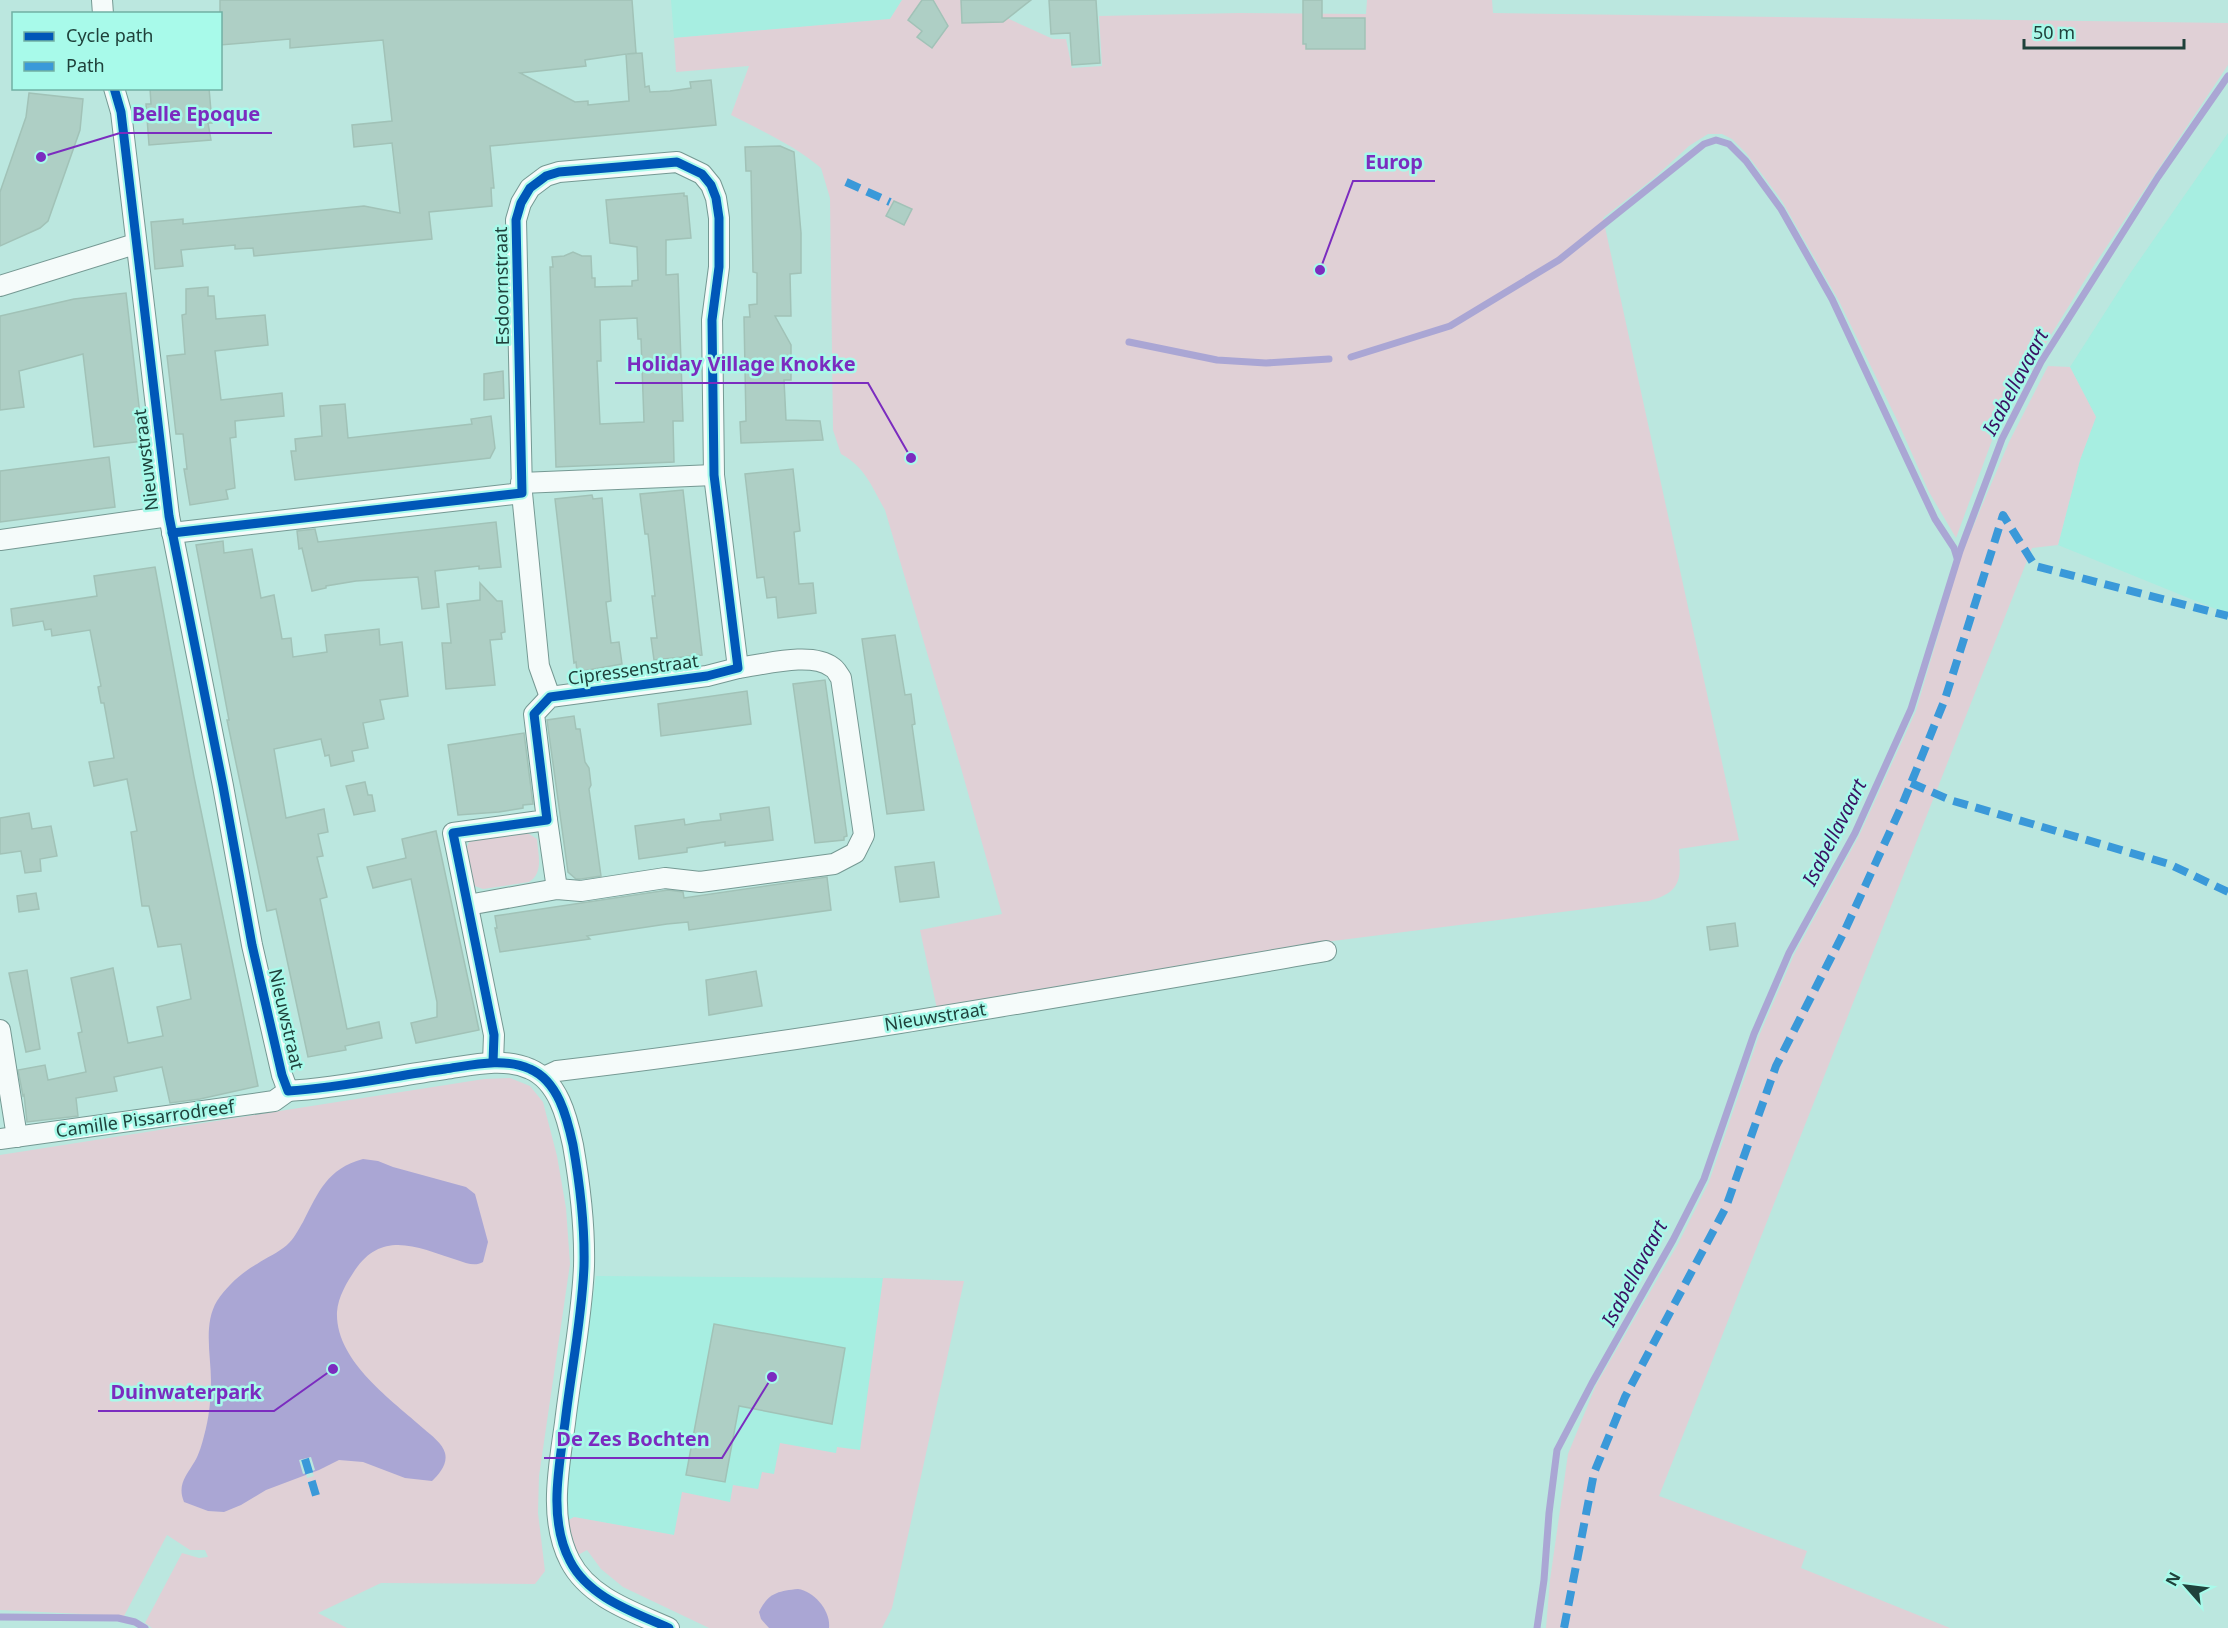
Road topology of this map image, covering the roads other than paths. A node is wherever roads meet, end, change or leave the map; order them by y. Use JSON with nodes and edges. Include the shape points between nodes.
{"nodes":[{"id":1,"x":115,"y":90,"type":"edge"},
{"id":2,"x":135,"y":244,"type":"junction"},
{"id":3,"x":0,"y":286,"type":"edge"},
{"id":4,"x":714,"y":476,"type":"junction"},
{"id":5,"x":521,"y":488,"type":"junction"},
{"id":6,"x":170,"y":525,"type":"junction"},
{"id":7,"x":0,"y":540,"type":"edge"},
{"id":8,"x":738,"y":668,"type":"junction"},
{"id":9,"x":550,"y":697,"type":"junction"},
{"id":10,"x":547,"y":820,"type":"junction"},
{"id":11,"x":557,"y":889,"type":"junction"},
{"id":12,"x":468,"y":905,"type":"junction"},
{"id":13,"x":1326,"y":951,"type":"dead end"},
{"id":14,"x":0,"y":1030,"type":"edge"},
{"id":15,"x":494,"y":1062,"type":"junction"},
{"id":16,"x":543,"y":1077,"type":"junction"},
{"id":17,"x":288,"y":1091,"type":"junction"},
{"id":18,"x":8,"y":1138,"type":"edge"},
{"id":19,"x":669,"y":1628,"type":"edge"}],
"edges":[{"from":1,"to":2,"type":"street","name":"Nieuwstraat","via":[[121,112]]},
{"from":2,"to":3,"type":"street"},
{"from":2,"to":6,"type":"street","name":"Nieuwstraat"},
{"from":4,"to":5,"type":"street"},
{"from":4,"to":5,"type":"street","name":"Esdoornstraat","via":[[712,320],[719,267],[719,218],[711,185],[702,174],[677,162],[559,172],[537,181],[520,203],[516,231]]},
{"from":4,"to":8,"type":"street","name":"Esdoornstraat"},
{"from":5,"to":6,"type":"street"},
{"from":5,"to":9,"type":"street","name":"Esdoornstraat","via":[[539,666]]},
{"from":6,"to":7,"type":"street"},
{"from":6,"to":17,"type":"street","name":"Nieuwstraat","via":[[252,945]]},
{"from":8,"to":9,"type":"street","name":"Cipressenstraat","via":[[707,676]]},
{"from":8,"to":11,"type":"street","name":"Cipressenstraat","via":[[808,658],[834,667],[841,678],[864,835],[855,853],[834,864],[700,882],[665,878],[581,891]]},
{"from":9,"to":10,"type":"street","name":"Cipressenstraat","via":[[534,714]]},
{"from":10,"to":11,"type":"street","name":"Cipressenstraat"},
{"from":10,"to":12,"type":"street","via":[[453,833]]},
{"from":11,"to":12,"type":"street","name":"Cipressenstraat"},
{"from":12,"to":15,"type":"street","via":[[494,1035]]},
{"from":13,"to":16,"type":"street","name":"Nieuwstraat","via":[[938,1016],[557,1071]]},
{"from":14,"to":18,"type":"street"},
{"from":15,"to":16,"type":"street","name":"Nieuwstraat","via":[[529,1068]]},
{"from":15,"to":17,"type":"street","name":"Nieuwstraat"},
{"from":16,"to":19,"type":"street","via":[[562,1104],[582,1203],[584,1266],[556,1489],[560,1529],[570,1560],[586,1584],[621,1606]]},
{"from":17,"to":18,"type":"street","name":"Camille Pissarrodreef","via":[[274,1101]]}]}
